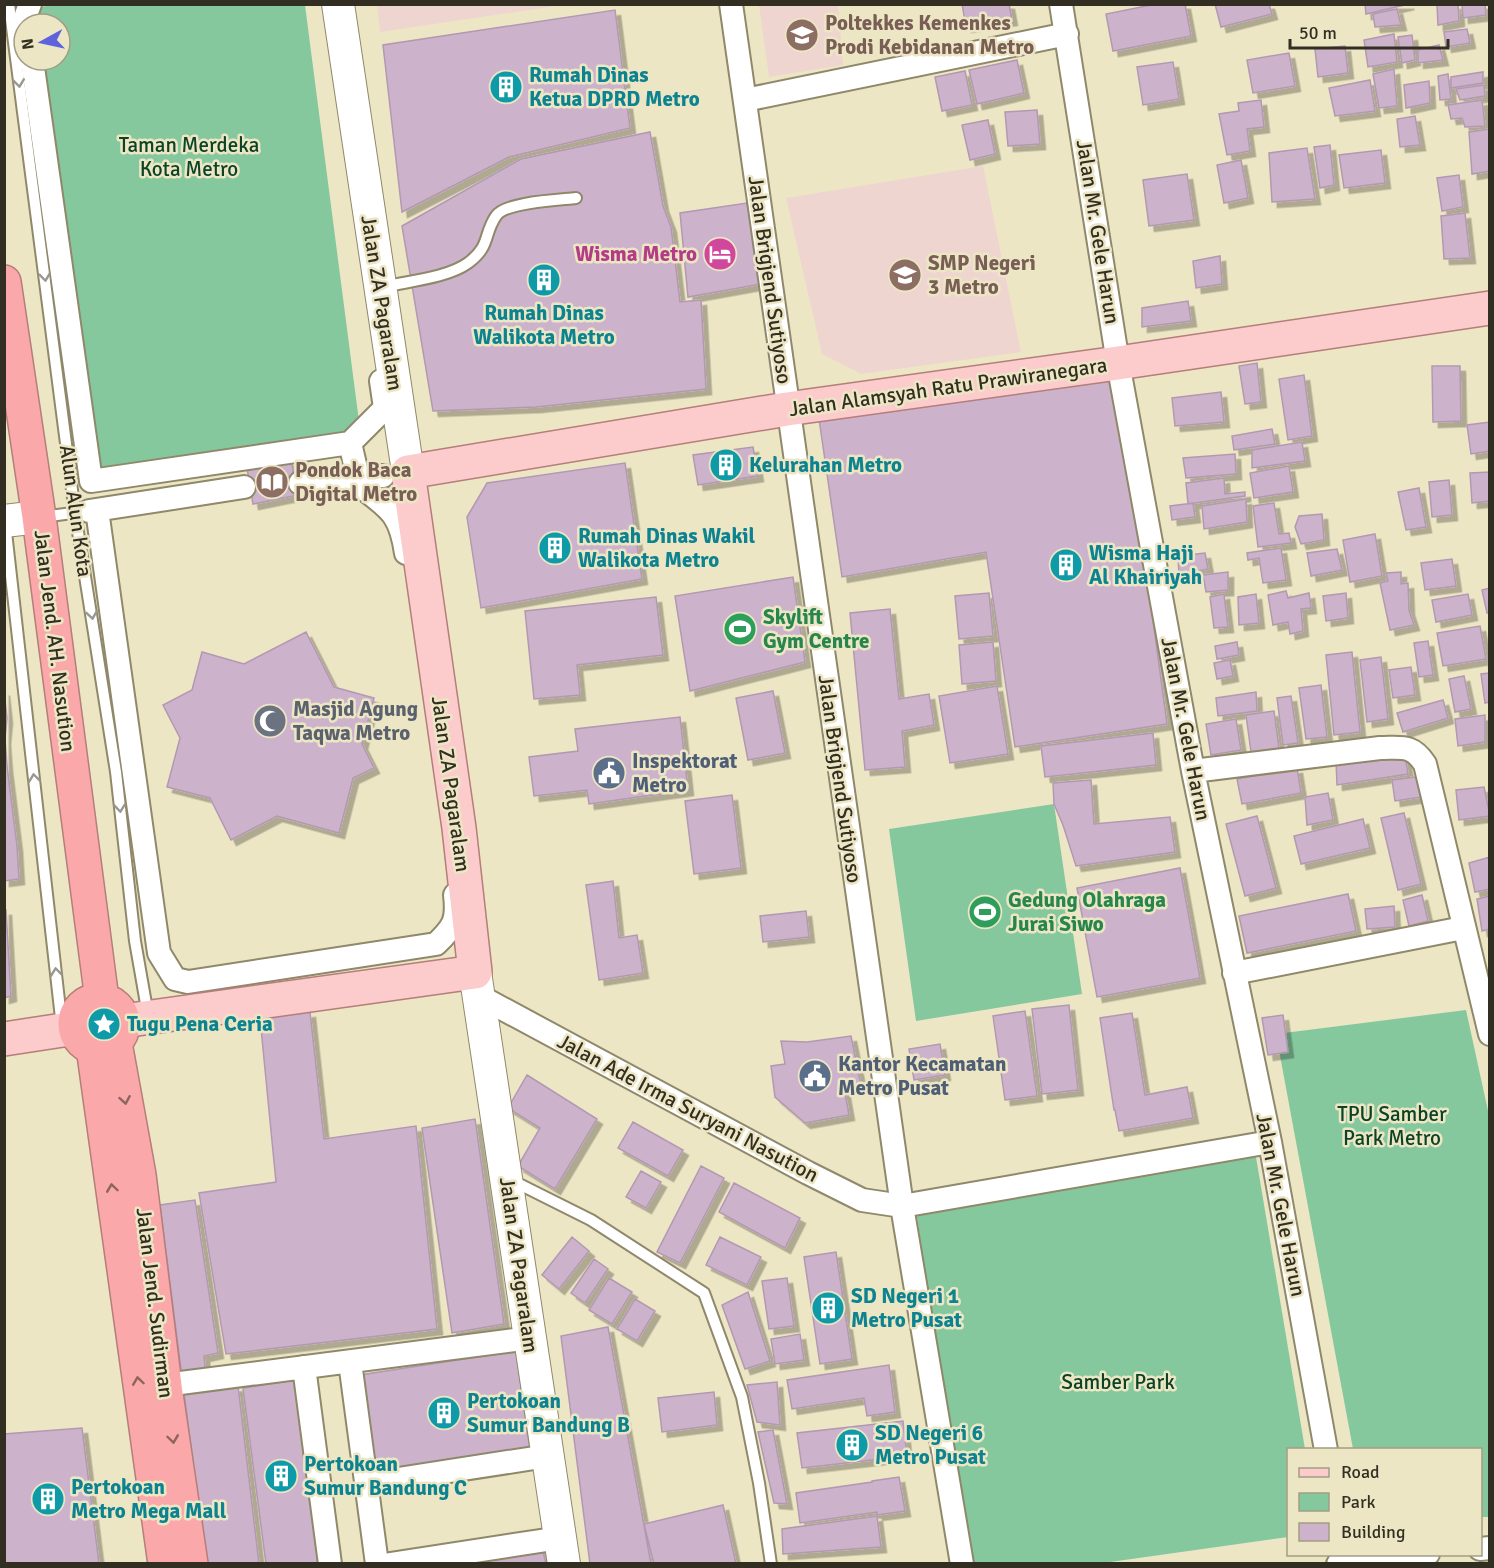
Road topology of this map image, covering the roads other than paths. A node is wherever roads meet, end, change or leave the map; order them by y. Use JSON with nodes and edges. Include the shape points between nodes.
{"nodes":[{"id":1,"x":9,"y":4,"type":"edge"},
{"id":2,"x":324,"y":4,"type":"edge"},
{"id":3,"x":338,"y":4,"type":"edge"},
{"id":4,"x":731,"y":4,"type":"edge"},
{"id":5,"x":1061,"y":4,"type":"edge"},
{"id":6,"x":1067,"y":34,"type":"junction"},
{"id":7,"x":34,"y":72,"type":"edge"},
{"id":8,"x":745,"y":100,"type":"junction"},
{"id":9,"x":576,"y":198,"type":"dead end"},
{"id":10,"x":4,"y":282,"type":"edge"},
{"id":11,"x":380,"y":288,"type":"junction"},
{"id":12,"x":1490,"y":308,"type":"edge"},
{"id":13,"x":1118,"y":363,"type":"junction"},
{"id":14,"x":787,"y":409,"type":"junction"},
{"id":15,"x":350,"y":443,"type":"junction"},
{"id":16,"x":395,"y":474,"type":"junction"},
{"id":17,"x":358,"y":478,"type":"junction"},
{"id":18,"x":300,"y":483,"type":"dead end"},
{"id":19,"x":244,"y":487,"type":"dead end"},
{"id":20,"x":87,"y":512,"type":"junction"},
{"id":21,"x":39,"y":517,"type":"junction"},
{"id":22,"x":5,"y":521,"type":"edge"},
{"id":23,"x":1193,"y":771,"type":"junction"},
{"id":24,"x":1462,"y":928,"type":"junction"},
{"id":25,"x":1233,"y":973,"type":"junction"},
{"id":26,"x":477,"y":984,"type":"junction"},
{"id":27,"x":103,"y":1026,"type":"junction"},
{"id":28,"x":1490,"y":1034,"type":"edge"},
{"id":29,"x":4,"y":1039,"type":"edge"},
{"id":30,"x":1270,"y":1142,"type":"junction"},
{"id":31,"x":506,"y":1177,"type":"junction"},
{"id":32,"x":902,"y":1206,"type":"junction"},
{"id":33,"x":530,"y":1338,"type":"junction"},
{"id":34,"x":350,"y":1362,"type":"junction"},
{"id":35,"x":304,"y":1367,"type":"junction"},
{"id":36,"x":165,"y":1386,"type":"junction"},
{"id":37,"x":1326,"y":1448,"type":"edge"},
{"id":38,"x":548,"y":1456,"type":"junction"},
{"id":39,"x":366,"y":1484,"type":"junction"},
{"id":40,"x":562,"y":1551,"type":"edge"},
{"id":41,"x":1416,"y":1558,"type":"edge"},
{"id":42,"x":1344,"y":1560,"type":"edge"},
{"id":43,"x":165,"y":1563,"type":"edge"},
{"id":44,"x":191,"y":1563,"type":"edge"},
{"id":45,"x":330,"y":1563,"type":"edge"},
{"id":46,"x":377,"y":1563,"type":"edge"},
{"id":47,"x":390,"y":1563,"type":"edge"},
{"id":48,"x":771,"y":1563,"type":"edge"},
{"id":49,"x":962,"y":1563,"type":"edge"}],
"edges":[{"from":1,"to":20,"type":"lane","name":"Alun Alun Kota","one_way":true},
{"from":2,"to":15,"type":"street","via":[[385,408]]},
{"from":3,"to":11,"type":"street","name":"Jalan ZA Pagaralam"},
{"from":4,"to":8,"type":"street","name":"Jalan Brigjend Sutiyoso"},
{"from":5,"to":6,"type":"street","name":"Jalan Mr. Gele Harun"},
{"from":6,"to":8,"type":"street"},
{"from":6,"to":13,"type":"street","name":"Jalan Mr. Gele Harun"},
{"from":7,"to":15,"type":"street","via":[[91,481]]},
{"from":8,"to":14,"type":"street","name":"Jalan Brigjend Sutiyoso"},
{"from":9,"to":11,"type":"lane","via":[[507,208],[496,215],[484,248],[467,263],[452,271]]},
{"from":10,"to":21,"type":"highway","name":"Jalan Jend. AH. Nasution"},
{"from":11,"to":16,"type":"street","name":"Jalan ZA Pagaralam"},
{"from":12,"to":13,"type":"main road","name":"Jalan Alamsyah Ratu Prawiranegara"},
{"from":13,"to":14,"type":"main road","name":"Jalan Alamsyah Ratu Prawiranegara"},
{"from":13,"to":23,"type":"street","name":"Jalan Mr. Gele Harun"},
{"from":14,"to":16,"type":"main road","name":"Jalan Alamsyah Ratu Prawiranegara"},
{"from":14,"to":32,"type":"street","name":"Jalan Brigjend Sutiyoso"},
{"from":15,"to":17,"type":"street"},
{"from":16,"to":17,"type":"street"},
{"from":16,"to":26,"type":"main road","name":"Jalan ZA Pagaralam","via":[[459,828]]},
{"from":17,"to":18,"type":"street"},
{"from":17,"to":20,"type":"street","via":[[360,486],[389,507],[403,533],[457,912],[452,928],[436,944],[188,982],[175,980],[159,953]]},
{"from":19,"to":20,"type":"street"},
{"from":20,"to":21,"type":"lane"},
{"from":20,"to":27,"type":"lane","name":"Alun Alun Kota","one_way":true,"via":[[135,941]]},
{"from":21,"to":22,"type":"street"},
{"from":21,"to":27,"type":"highway","name":"Jalan Jend. AH. Nasution"},
{"from":27,"to":22,"type":"lane","one_way":true},
{"from":23,"to":24,"type":"street","via":[[1380,748],[1406,747],[1417,752],[1425,764]]},
{"from":23,"to":25,"type":"street","name":"Jalan Mr. Gele Harun"},
{"from":24,"to":25,"type":"street"},
{"from":24,"to":28,"type":"street"},
{"from":25,"to":30,"type":"street","name":"Jalan Mr. Gele Harun"},
{"from":26,"to":27,"type":"main road"},
{"from":26,"to":31,"type":"street","name":"Jalan ZA Pagaralam"},
{"from":26,"to":32,"type":"street","name":"Jalan Ade Irma Suryani Nasution","via":[[862,1200]]},
{"from":27,"to":29,"type":"main road"},
{"from":27,"to":36,"type":"highway","name":"Jalan Jend. Sudirman","one_way":true,"via":[[139,1174]]},
{"from":43,"to":27,"type":"highway","name":"Jalan Jend. Sudirman","one_way":true},
{"from":30,"to":32,"type":"street","name":"Jalan Ade Irma Suryani Nasution"},
{"from":30,"to":37,"type":"street","name":"Jalan Mr. Gele Harun"},
{"from":31,"to":33,"type":"street","name":"Jalan ZA Pagaralam"},
{"from":31,"to":48,"type":"lane","via":[[591,1220],[704,1293],[742,1397]]},
{"from":32,"to":49,"type":"street","name":"Jalan Brigjend Sutiyoso"},
{"from":33,"to":34,"type":"street"},
{"from":33,"to":38,"type":"street","name":"Jalan ZA Pagaralam"},
{"from":34,"to":35,"type":"street"},
{"from":34,"to":39,"type":"street"},
{"from":35,"to":36,"type":"street"},
{"from":35,"to":45,"type":"street"},
{"from":36,"to":44,"type":"highway","name":"Jalan Jend. Sudirman","one_way":true},
{"from":38,"to":39,"type":"street"},
{"from":38,"to":40,"type":"street","name":"Jalan ZA Pagaralam"},
{"from":39,"to":46,"type":"street"},
{"from":40,"to":47,"type":"street"},
{"from":41,"to":42,"type":"street"}]}
